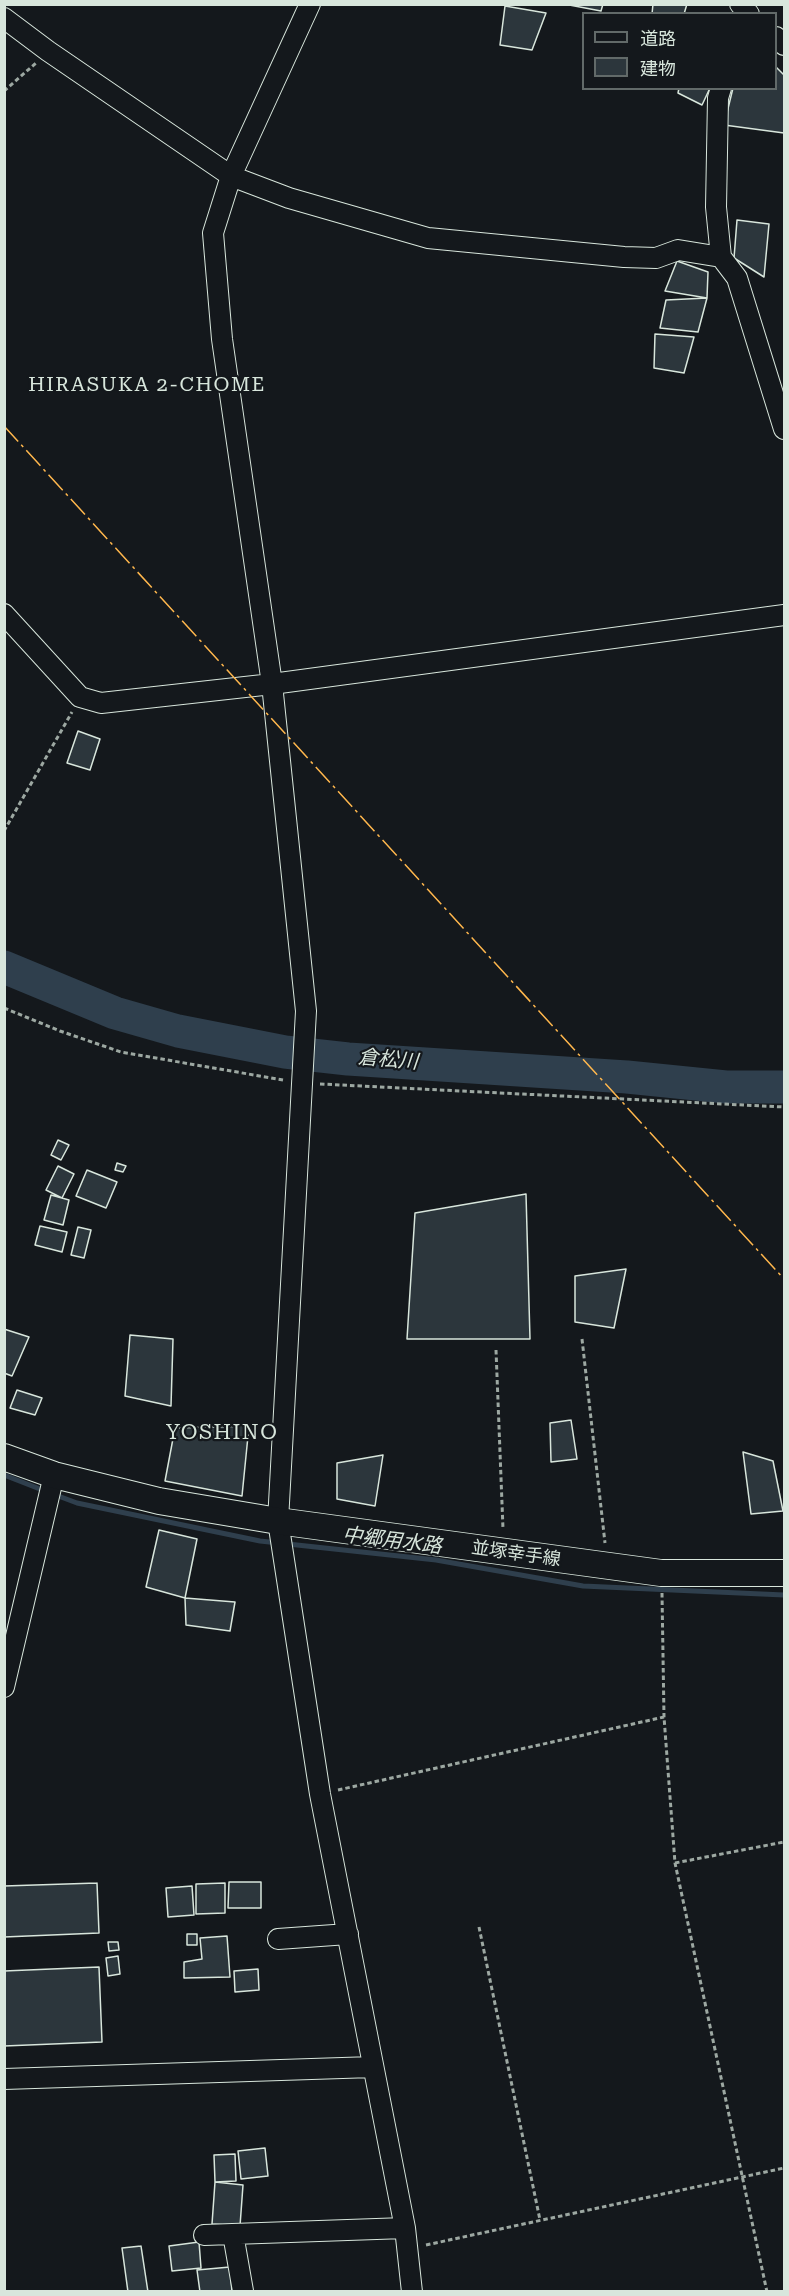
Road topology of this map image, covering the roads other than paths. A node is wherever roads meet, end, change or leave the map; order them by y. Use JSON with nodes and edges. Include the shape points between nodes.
{"nodes":[{"id":1,"x":310,"y":4,"type":"edge"},
{"id":2,"x":4,"y":18,"type":"edge"},
{"id":3,"x":721,"y":90,"type":"edge"},
{"id":4,"x":231,"y":176,"type":"junction"},
{"id":5,"x":721,"y":257,"type":"junction"},
{"id":6,"x":784,"y":429,"type":"edge"},
{"id":7,"x":4,"y":614,"type":"edge"},
{"id":8,"x":784,"y":615,"type":"edge"},
{"id":9,"x":272,"y":684,"type":"junction"},
{"id":10,"x":4,"y":1457,"type":"edge"},
{"id":11,"x":54,"y":1475,"type":"junction"},
{"id":12,"x":278,"y":1521,"type":"junction"},
{"id":13,"x":784,"y":1573,"type":"edge"},
{"id":14,"x":4,"y":1687,"type":"edge"},
{"id":15,"x":348,"y":1934,"type":"junction"},
{"id":16,"x":278,"y":1939,"type":"dead end"},
{"id":17,"x":373,"y":2067,"type":"junction"},
{"id":18,"x":4,"y":2079,"type":"edge"},
{"id":19,"x":405,"y":2228,"type":"junction"},
{"id":20,"x":233,"y":2234,"type":"junction"},
{"id":21,"x":204,"y":2235,"type":"dead end"},
{"id":22,"x":243,"y":2291,"type":"edge"},
{"id":23,"x":412,"y":2292,"type":"edge"}],
"edges":[{"from":1,"to":4,"type":"street"},
{"from":2,"to":4,"type":"street"},
{"from":3,"to":5,"type":"street","via":[[716,207]]},
{"from":4,"to":5,"type":"street","via":[[289,198],[428,238],[624,257],[656,258],[678,250]]},
{"from":4,"to":9,"type":"street","via":[[213,233],[222,339]]},
{"from":5,"to":6,"type":"street","via":[[737,278]]},
{"from":7,"to":9,"type":"street","via":[[80,697],[101,703]]},
{"from":8,"to":9,"type":"street"},
{"from":9,"to":12,"type":"street","via":[[306,1011]]},
{"from":10,"to":11,"type":"main road","name":"並塚幸手線"},
{"from":11,"to":12,"type":"main road","name":"並塚幸手線","via":[[159,1501]]},
{"from":11,"to":14,"type":"street"},
{"from":12,"to":13,"type":"main road","name":"並塚幸手線","via":[[661,1574]]},
{"from":12,"to":15,"type":"street","via":[[320,1794]]},
{"from":15,"to":16,"type":"street"},
{"from":15,"to":17,"type":"street"},
{"from":17,"to":18,"type":"street"},
{"from":17,"to":19,"type":"street"},
{"from":19,"to":20,"type":"street"},
{"from":19,"to":23,"type":"street"},
{"from":20,"to":21,"type":"street"},
{"from":20,"to":22,"type":"street"}]}
